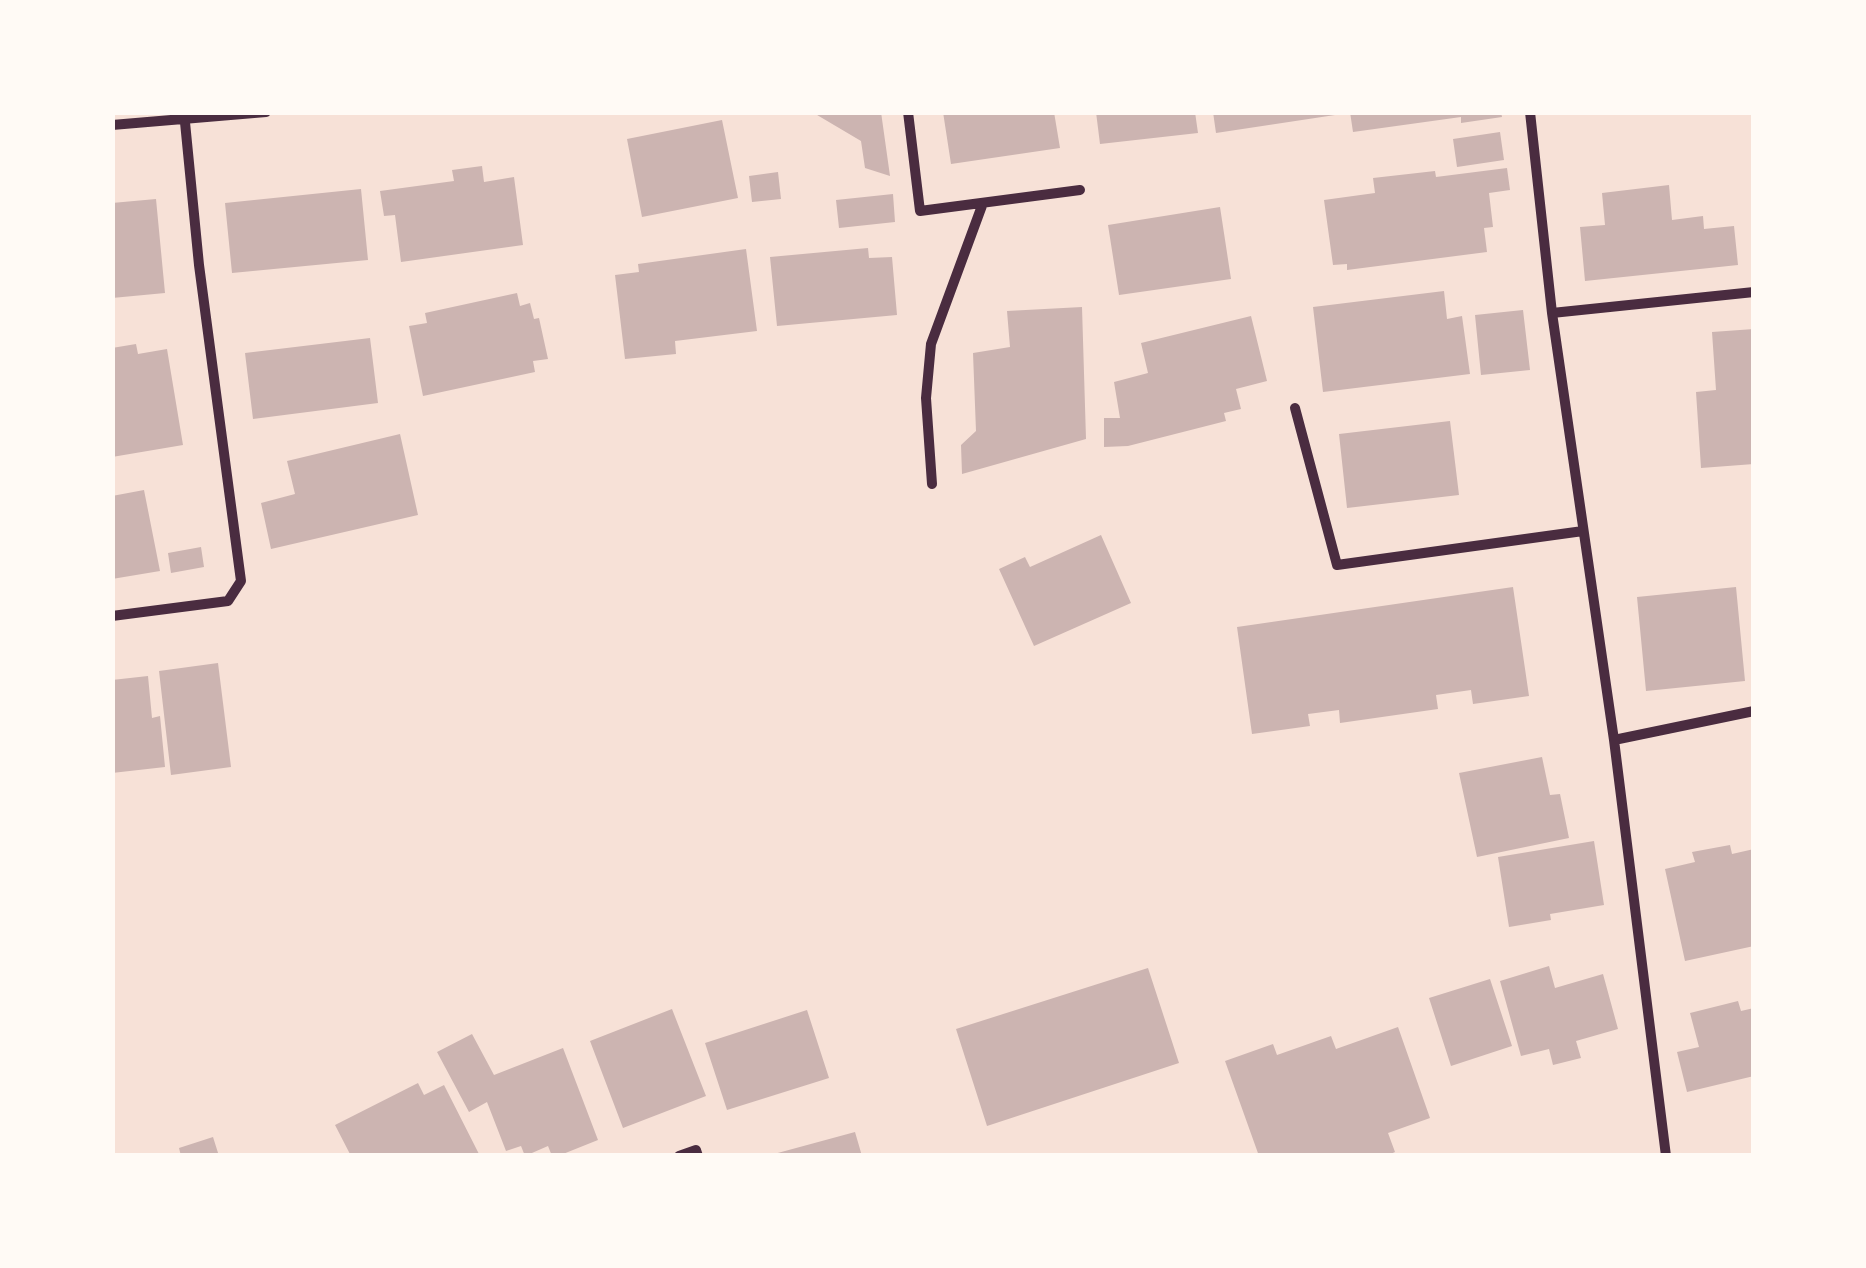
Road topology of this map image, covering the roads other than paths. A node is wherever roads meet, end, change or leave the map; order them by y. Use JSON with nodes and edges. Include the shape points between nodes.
{"nodes":[{"id":1,"x":266,"y":112,"type":"edge"},
{"id":2,"x":908,"y":112,"type":"edge"},
{"id":3,"x":1530,"y":112,"type":"edge"},
{"id":4,"x":184,"y":115,"type":"edge"},
{"id":5,"x":112,"y":125,"type":"edge"},
{"id":6,"x":1080,"y":190,"type":"dead end"},
{"id":7,"x":983,"y":203,"type":"junction"},
{"id":8,"x":1754,"y":292,"type":"edge"},
{"id":9,"x":1552,"y":313,"type":"junction"},
{"id":10,"x":1295,"y":408,"type":"dead end"},
{"id":11,"x":932,"y":484,"type":"dead end"},
{"id":12,"x":1584,"y":531,"type":"junction"},
{"id":13,"x":112,"y":616,"type":"edge"},
{"id":14,"x":1754,"y":711,"type":"edge"},
{"id":15,"x":1614,"y":740,"type":"junction"},
{"id":16,"x":679,"y":1156,"type":"edge"},
{"id":17,"x":698,"y":1156,"type":"edge"},
{"id":18,"x":1666,"y":1156,"type":"edge"}],
"edges":[{"from":1,"to":4,"type":"street"},
{"from":2,"to":7,"type":"street","via":[[920,211]]},
{"from":3,"to":9,"type":"street"},
{"from":4,"to":5,"type":"street"},
{"from":4,"to":13,"type":"street","via":[[242,582],[228,601]]},
{"from":6,"to":7,"type":"street"},
{"from":7,"to":11,"type":"street","via":[[932,344],[926,398]]},
{"from":8,"to":9,"type":"street"},
{"from":9,"to":12,"type":"street"},
{"from":10,"to":12,"type":"street","via":[[1337,564]]},
{"from":12,"to":15,"type":"street"},
{"from":14,"to":15,"type":"street"},
{"from":15,"to":18,"type":"street"},
{"from":16,"to":17,"type":"street","via":[[696,1150]]}]}
